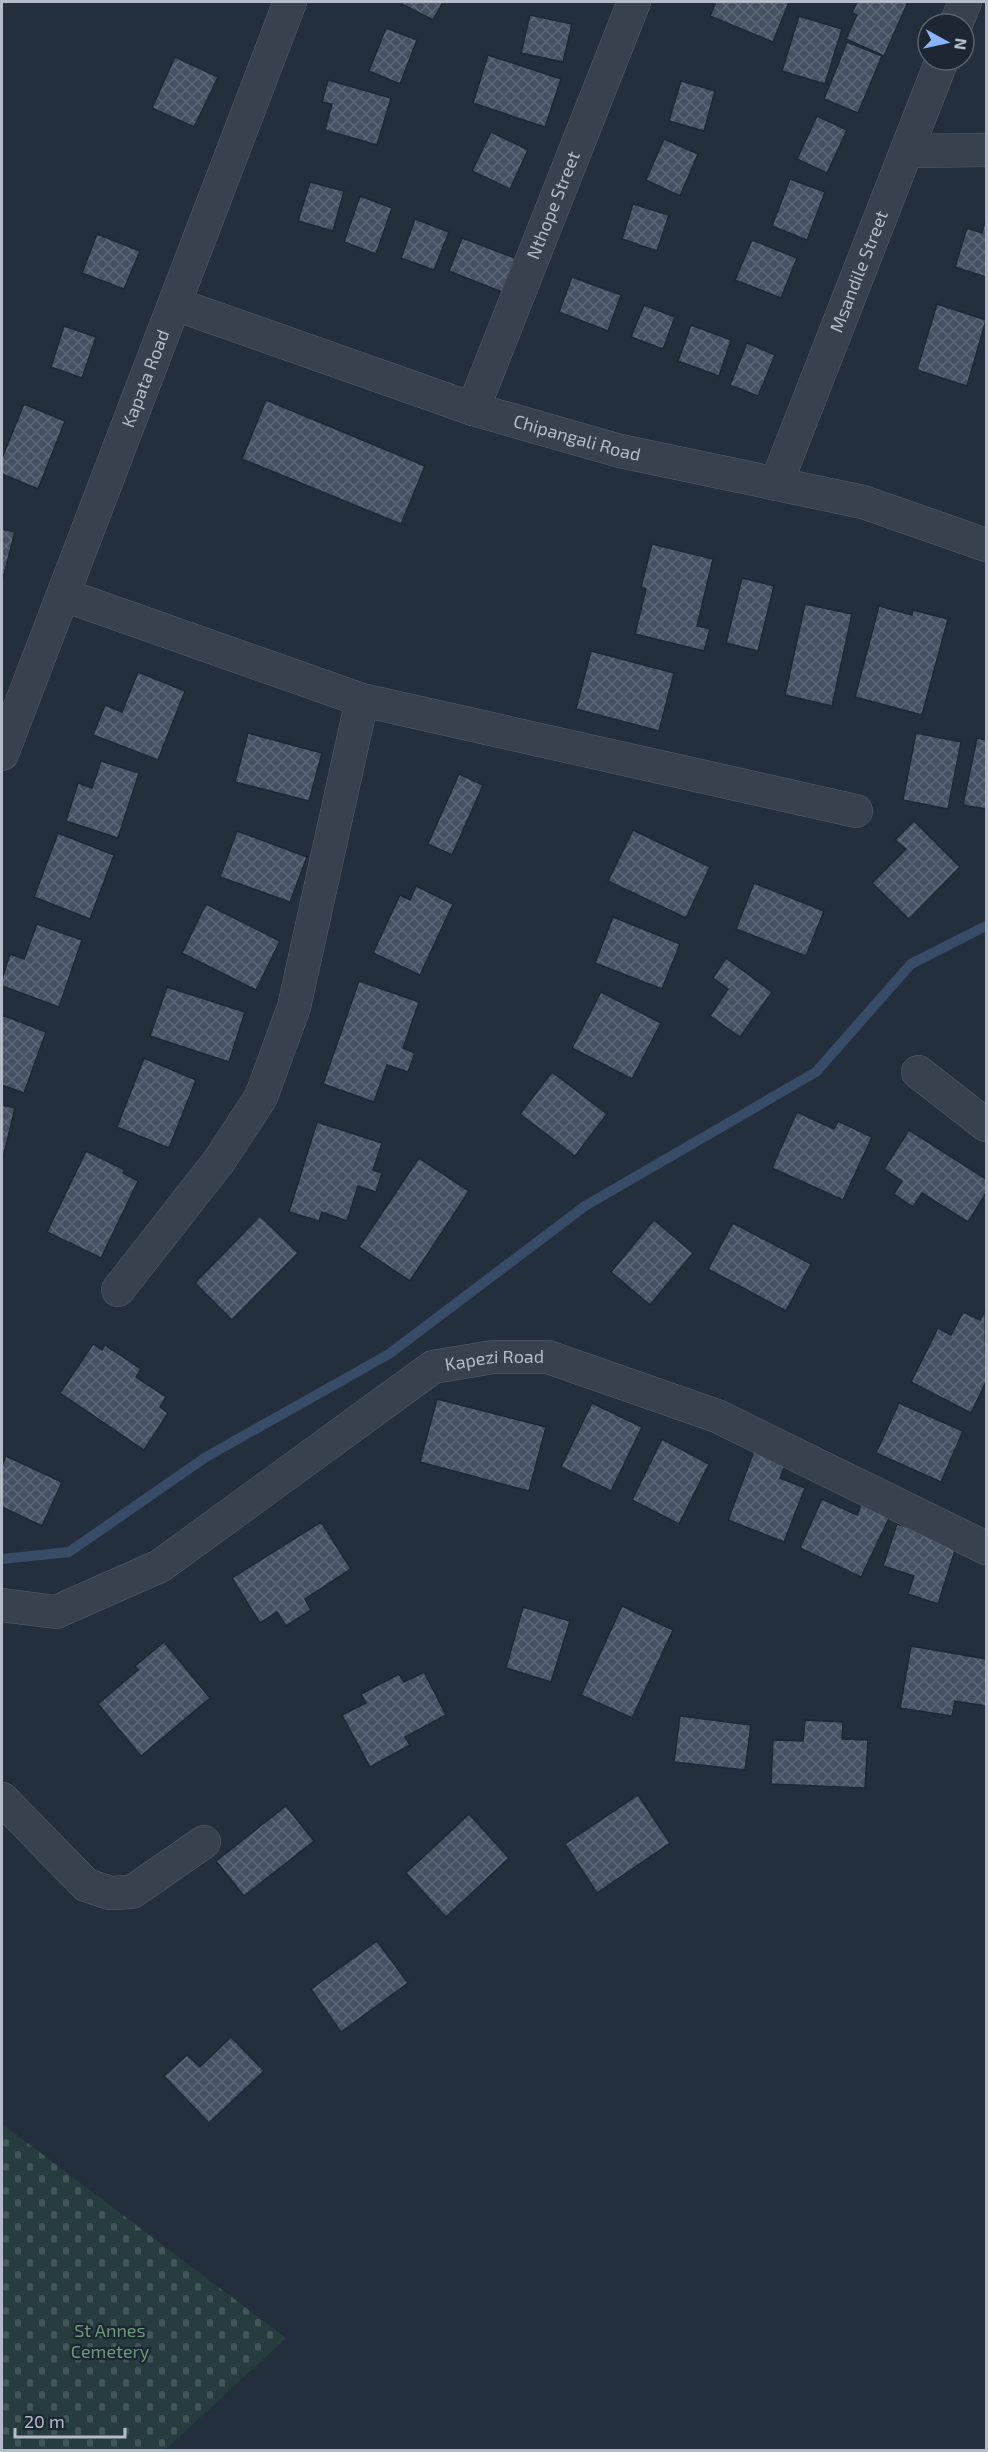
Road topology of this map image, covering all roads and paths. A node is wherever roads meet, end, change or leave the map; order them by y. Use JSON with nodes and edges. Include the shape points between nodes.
{"nodes":[{"id":1,"x":290,"y":2,"type":"edge"},
{"id":2,"x":634,"y":2,"type":"edge"},
{"id":3,"x":937,"y":72,"type":"edge"},
{"id":4,"x":987,"y":150,"type":"edge"},
{"id":5,"x":907,"y":151,"type":"junction"},
{"id":6,"x":175,"y":304,"type":"junction"},
{"id":7,"x":473,"y":409,"type":"junction"},
{"id":8,"x":776,"y":484,"type":"junction"},
{"id":9,"x":987,"y":545,"type":"edge"},
{"id":10,"x":64,"y":595,"type":"junction"},
{"id":11,"x":362,"y":700,"type":"junction"},
{"id":12,"x":2,"y":754,"type":"edge"},
{"id":13,"x":856,"y":811,"type":"dead end"},
{"id":14,"x":918,"y":1072,"type":"dead end"},
{"id":15,"x":987,"y":1125,"type":"edge"},
{"id":16,"x":118,"y":1290,"type":"dead end"},
{"id":17,"x":987,"y":1548,"type":"edge"},
{"id":18,"x":2,"y":1605,"type":"edge"},
{"id":19,"x":2,"y":1799,"type":"edge"},
{"id":20,"x":204,"y":1842,"type":"dead end"}],
"edges":[{"from":1,"to":6,"type":"street","name":"Kapata Road"},
{"from":2,"to":7,"type":"street","name":"Nthope Street"},
{"from":3,"to":5,"type":"street","name":"Msandile Street"},
{"from":4,"to":5,"type":"street"},
{"from":5,"to":8,"type":"street","name":"Msandile Street"},
{"from":6,"to":7,"type":"street","name":"Chipangali Road"},
{"from":6,"to":10,"type":"street","name":"Kapata Road"},
{"from":7,"to":8,"type":"street","name":"Chipangali Road","via":[[620,452]]},
{"from":8,"to":9,"type":"street","name":"Chipangali Road","via":[[864,502]]},
{"from":10,"to":11,"type":"street"},
{"from":10,"to":12,"type":"street","name":"Kapata Road"},
{"from":11,"to":13,"type":"street"},
{"from":11,"to":16,"type":"street","via":[[294,1007],[261,1097],[219,1161]]},
{"from":14,"to":15,"type":"street"},
{"from":17,"to":18,"type":"street","name":"Kapezi Road","via":[[717,1416],[548,1357],[493,1357],[434,1367],[160,1566],[56,1612]]},
{"from":19,"to":20,"type":"street","via":[[86,1885],[110,1893],[132,1892]]}]}
